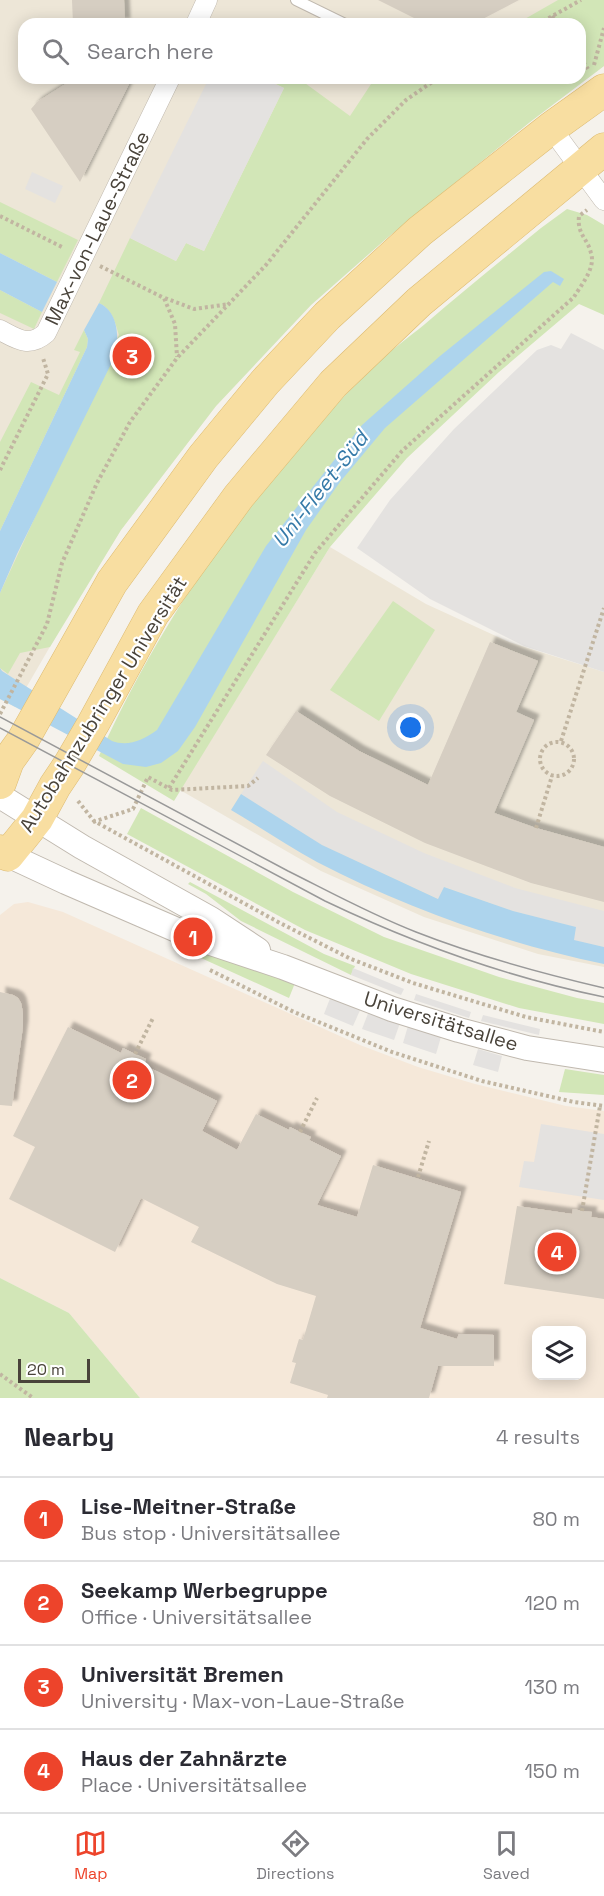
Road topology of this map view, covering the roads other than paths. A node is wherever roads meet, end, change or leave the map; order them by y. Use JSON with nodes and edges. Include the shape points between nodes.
{"nodes":[{"id":1,"x":207,"y":0,"type":"edge"},
{"id":2,"x":296,"y":0,"type":"edge"},
{"id":3,"x":199,"y":18,"type":"edge"},
{"id":4,"x":333,"y":18,"type":"edge"},
{"id":5,"x":598,"y":82,"type":"edge"},
{"id":6,"x":167,"y":84,"type":"edge"},
{"id":7,"x":550,"y":128,"type":"junction"},
{"id":8,"x":604,"y":148,"type":"edge"},
{"id":9,"x":580,"y":168,"type":"junction"},
{"id":10,"x":603,"y":199,"type":"edge"},
{"id":11,"x":0,"y":330,"type":"edge"},
{"id":12,"x":0,"y":783,"type":"edge"},
{"id":13,"x":0,"y":796,"type":"edge"},
{"id":14,"x":37,"y":819,"type":"junction"},
{"id":15,"x":3,"y":857,"type":"edge"},
{"id":16,"x":283,"y":967,"type":"junction"},
{"id":17,"x":604,"y":1060,"type":"edge"}],
"edges":[{"from":1,"to":3,"type":"street"},
{"from":2,"to":4,"type":"lane"},
{"from":5,"to":7,"type":"main road"},
{"from":6,"to":11,"type":"street","name":"Max-von-Laue-Straße","via":[[46,333],[39,339],[23,342]]},
{"from":7,"to":9,"type":"street"},
{"from":7,"to":12,"type":"main road","via":[[420,231],[327,316],[265,382],[203,457],[112,582],[8,761]]},
{"from":8,"to":9,"type":"main road","name":"Autobahnzubringer Universität"},
{"from":9,"to":10,"type":"street"},
{"from":9,"to":14,"type":"main road","name":"Autobahnzubringer Universität","via":[[419,302],[333,384],[239,496],[153,614]]},
{"from":13,"to":14,"type":"street","name":"Universitätsallee"},
{"from":14,"to":15,"type":"main road","name":"Autobahnzubringer Universität"},
{"from":14,"to":16,"type":"street","name":"Universitätsallee","via":[[211,919]]},
{"from":15,"to":16,"type":"street","name":"Universitätsallee","via":[[193,937]]},
{"from":16,"to":17,"type":"street","name":"Universitätsallee","via":[[459,1030],[527,1048]]}]}
